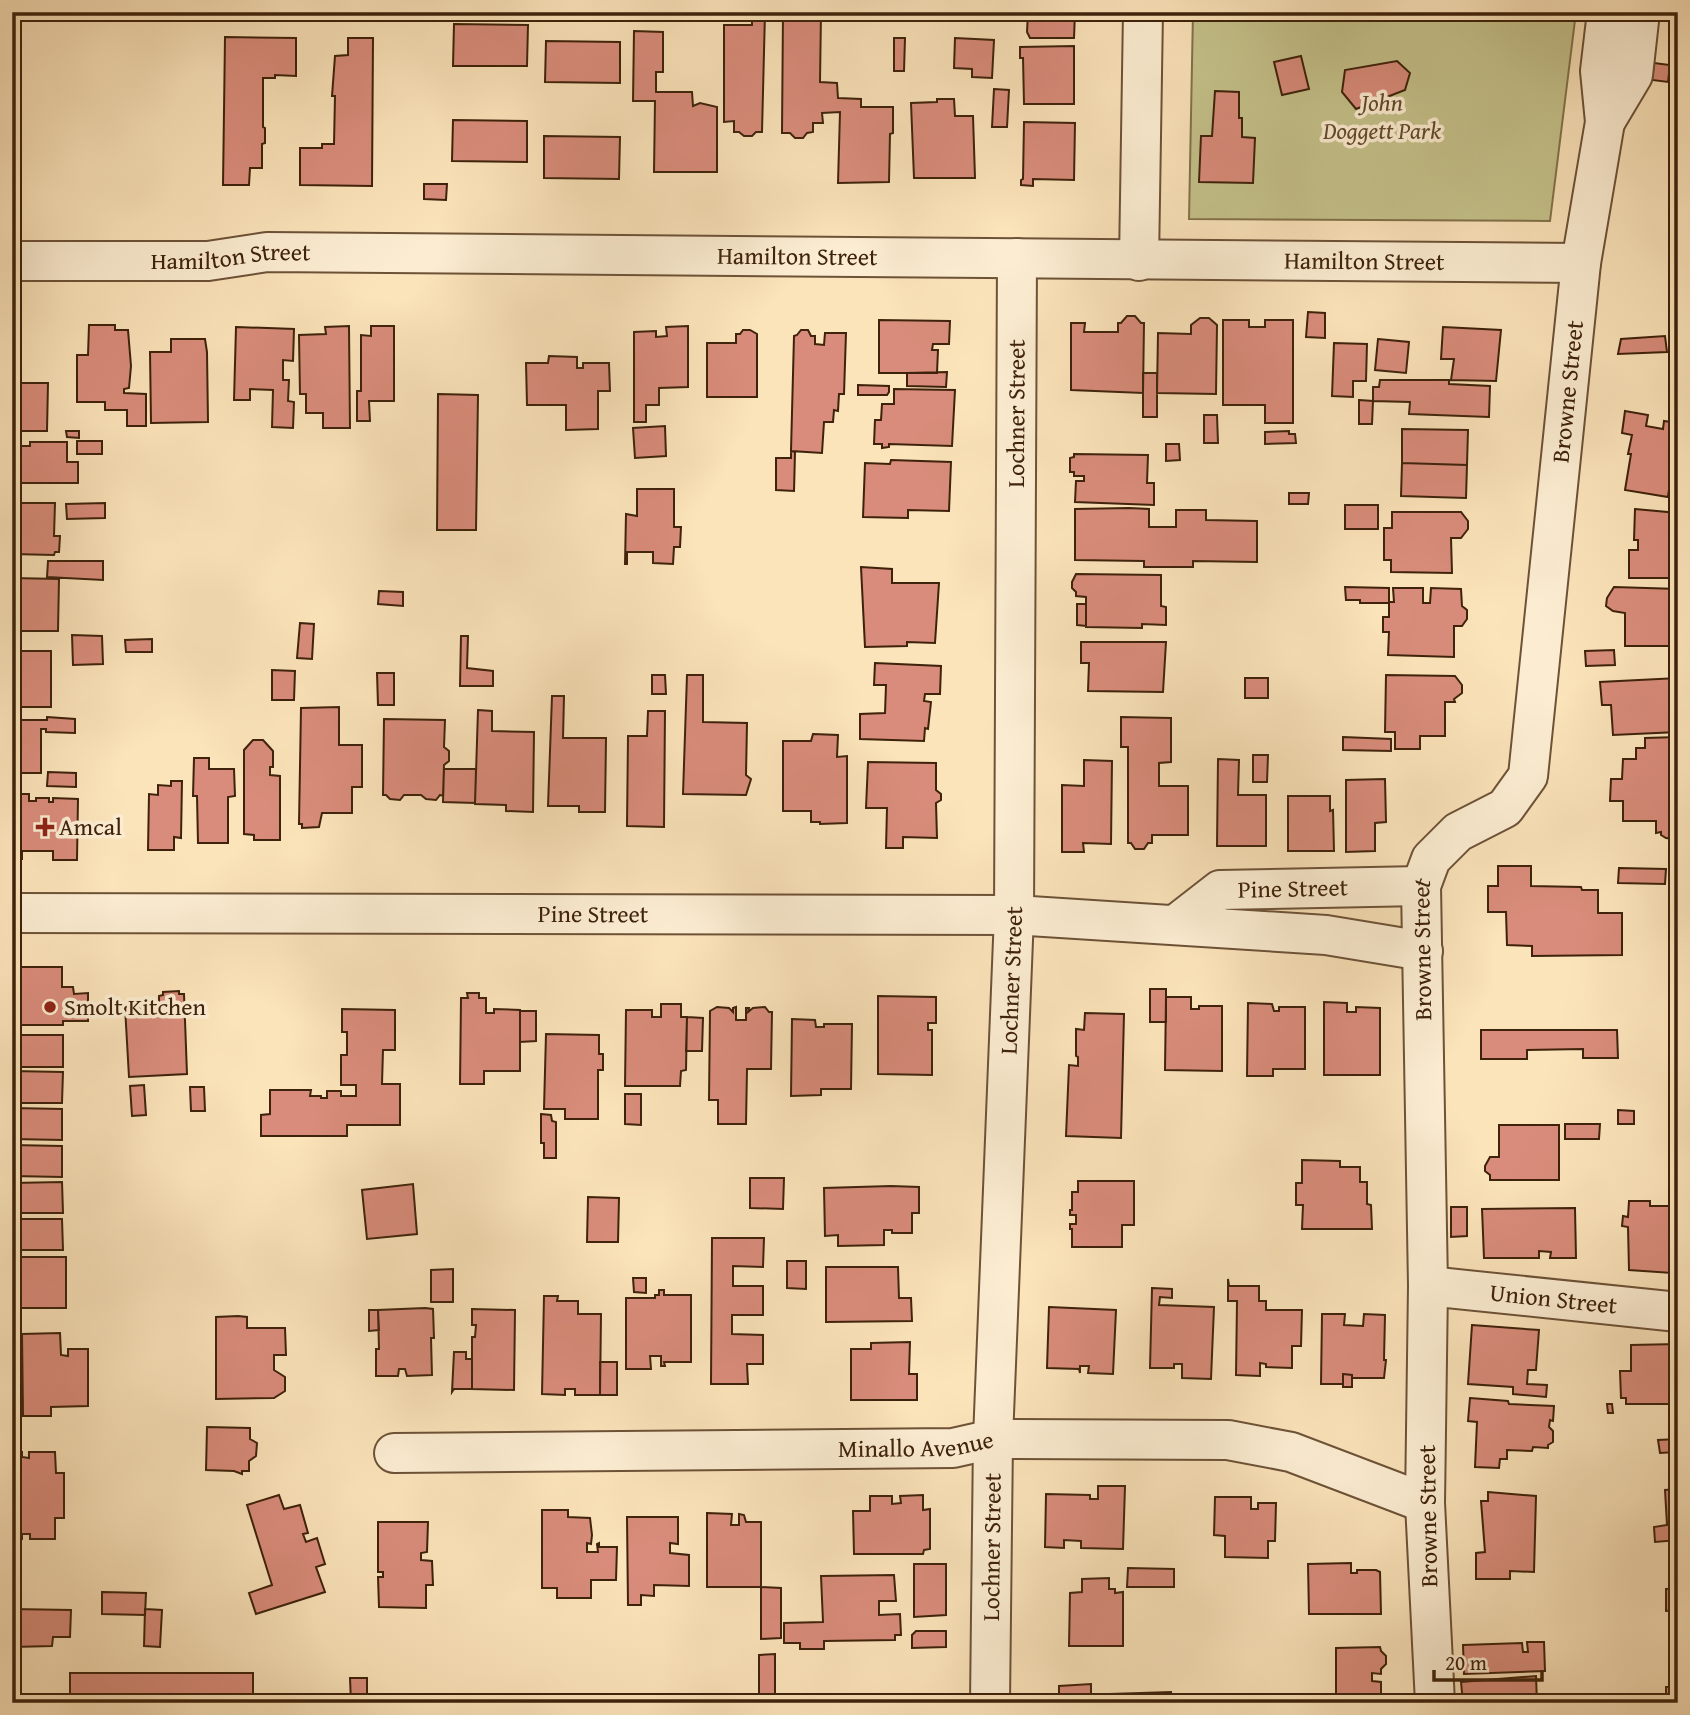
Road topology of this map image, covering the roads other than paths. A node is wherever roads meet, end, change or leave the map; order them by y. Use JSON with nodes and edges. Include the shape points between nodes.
{"nodes":[{"id":1,"x":1143,"y":12,"type":"edge"},
{"id":2,"x":1607,"y":12,"type":"edge"},
{"id":3,"x":1640,"y":12,"type":"edge"},
{"id":4,"x":1605,"y":122,"type":"junction"},
{"id":5,"x":1017,"y":258,"type":"junction"},
{"id":6,"x":12,"y":261,"type":"edge"},
{"id":7,"x":1139,"y":261,"type":"junction"},
{"id":8,"x":1581,"y":262,"type":"junction"},
{"id":9,"x":1421,"y":886,"type":"junction"},
{"id":10,"x":12,"y":913,"type":"edge"},
{"id":11,"x":1014,"y":915,"type":"junction"},
{"id":12,"x":1175,"y":925,"type":"junction"},
{"id":13,"x":1423,"y":951,"type":"junction"},
{"id":14,"x":1428,"y":1286,"type":"junction"},
{"id":15,"x":1678,"y":1312,"type":"edge"},
{"id":16,"x":993,"y":1439,"type":"junction"},
{"id":17,"x":394,"y":1453,"type":"dead end"},
{"id":18,"x":1425,"y":1503,"type":"junction"},
{"id":19,"x":990,"y":1703,"type":"edge"},
{"id":20,"x":1435,"y":1703,"type":"edge"}],
"edges":[{"from":1,"to":7,"type":"street"},
{"from":2,"to":4,"type":"street","name":"Browne Street","via":[[1600,71]]},
{"from":3,"to":4,"type":"street","name":"Browne Street","via":[[1633,75]]},
{"from":4,"to":8,"type":"street","name":"Browne Street"},
{"from":5,"to":6,"type":"street","name":"Hamilton Street","via":[[267,252],[208,261]]},
{"from":5,"to":7,"type":"street","name":"Hamilton Street"},
{"from":5,"to":11,"type":"street","name":"Lochner Street"},
{"from":7,"to":8,"type":"street","name":"Hamilton Street"},
{"from":8,"to":9,"type":"street","name":"Browne Street","via":[[1528,776],[1505,808],[1458,832],[1431,859]]},
{"from":9,"to":12,"type":"street","name":"Pine Street","via":[[1220,890]]},
{"from":9,"to":13,"type":"street","name":"Browne Street"},
{"from":10,"to":11,"type":"street","name":"Pine Street"},
{"from":11,"to":12,"type":"street","name":"Pine Street"},
{"from":11,"to":16,"type":"street","name":"Lochner Street"},
{"from":12,"to":13,"type":"street","name":"Pine Street","via":[[1326,934]]},
{"from":13,"to":14,"type":"street","name":"Browne Street"},
{"from":14,"to":15,"type":"street","name":"Union Street"},
{"from":14,"to":18,"type":"street","name":"Browne Street"},
{"from":16,"to":17,"type":"street","name":"Minallo Avenue","via":[[954,1448]]},
{"from":16,"to":18,"type":"street","name":"Minallo Avenue","via":[[1228,1440],[1291,1452]]},
{"from":16,"to":19,"type":"street","name":"Lochner Street"},
{"from":18,"to":20,"type":"street","name":"Browne Street"}]}
